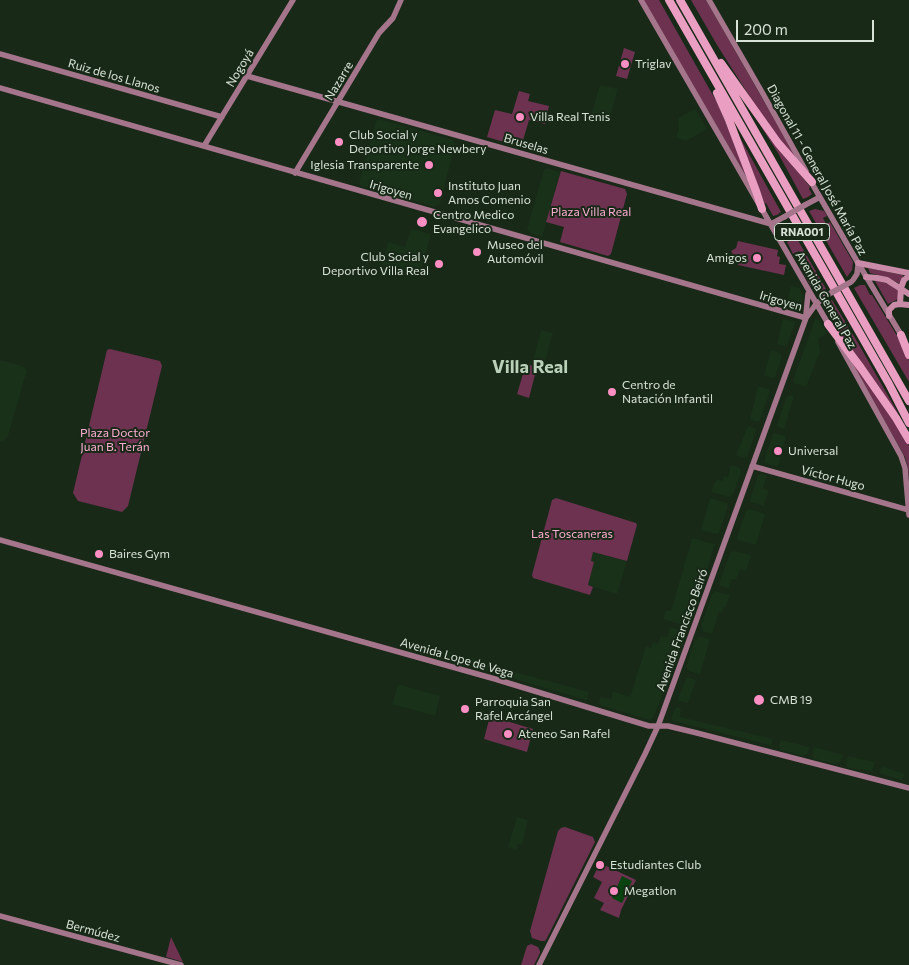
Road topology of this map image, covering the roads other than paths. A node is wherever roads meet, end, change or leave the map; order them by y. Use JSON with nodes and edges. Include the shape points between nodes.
{"nodes":[{"id":1,"x":293,"y":0,"type":"edge"},
{"id":2,"x":401,"y":0,"type":"edge"},
{"id":3,"x":640,"y":0,"type":"edge"},
{"id":4,"x":669,"y":0,"type":"edge"},
{"id":5,"x":680,"y":0,"type":"edge"},
{"id":6,"x":710,"y":0,"type":"edge"},
{"id":7,"x":702,"y":38,"type":"junction"},
{"id":8,"x":692,"y":42,"type":"junction"},
{"id":9,"x":0,"y":54,"type":"edge"},
{"id":10,"x":247,"y":76,"type":"junction"},
{"id":11,"x":0,"y":88,"type":"edge"},
{"id":12,"x":339,"y":101,"type":"junction"},
{"id":13,"x":222,"y":117,"type":"junction"},
{"id":14,"x":204,"y":146,"type":"junction"},
{"id":15,"x":295,"y":173,"type":"junction"},
{"id":16,"x":812,"y":182,"type":"junction"},
{"id":17,"x":820,"y":197,"type":"junction"},
{"id":18,"x":762,"y":209,"type":"junction"},
{"id":19,"x":771,"y":224,"type":"junction"},
{"id":20,"x":858,"y":263,"type":"junction"},
{"id":21,"x":909,"y":275,"type":"edge"},
{"id":22,"x":866,"y":277,"type":"junction"},
{"id":23,"x":852,"y":281,"type":"junction"},
{"id":24,"x":901,"y":288,"type":"junction"},
{"id":25,"x":808,"y":290,"type":"junction"},
{"id":26,"x":909,"y":294,"type":"edge"},
{"id":27,"x":827,"y":295,"type":"junction"},
{"id":28,"x":816,"y":304,"type":"junction"},
{"id":29,"x":900,"y":304,"type":"junction"},
{"id":30,"x":909,"y":305,"type":"edge"},
{"id":31,"x":889,"y":316,"type":"junction"},
{"id":32,"x":806,"y":318,"type":"junction"},
{"id":33,"x":828,"y":324,"type":"junction"},
{"id":34,"x":901,"y":335,"type":"junction"},
{"id":35,"x":909,"y":348,"type":"edge"},
{"id":36,"x":909,"y":355,"type":"edge"},
{"id":37,"x":909,"y":400,"type":"edge"},
{"id":38,"x":909,"y":423,"type":"edge"},
{"id":39,"x":909,"y":440,"type":"edge"},
{"id":40,"x":752,"y":466,"type":"junction"},
{"id":41,"x":909,"y":510,"type":"edge"},
{"id":42,"x":909,"y":515,"type":"edge"},
{"id":43,"x":0,"y":540,"type":"edge"},
{"id":44,"x":658,"y":726,"type":"junction"},
{"id":45,"x":907,"y":787,"type":"edge"},
{"id":46,"x":0,"y":916,"type":"edge"},
{"id":47,"x":181,"y":965,"type":"edge"},
{"id":48,"x":539,"y":965,"type":"edge"}],
"edges":[{"from":1,"to":10,"type":"street","name":"Nogoyá"},
{"from":2,"to":12,"type":"street","name":"Nazarre","via":[[393,18],[379,33]]},
{"from":3,"to":18,"type":"street","name":"Avenida General Paz"},
{"from":4,"to":8,"type":"highway","name":"Avenida General Paz","number":"RNA001"},
{"from":5,"to":7,"type":"highway","name":"Avenida General Paz","number":"RNA001"},
{"from":6,"to":16,"type":"street","name":"Diagonal 11 - General José María Paz"},
{"from":7,"to":16,"type":"highway","via":[[778,143]]},
{"from":7,"to":37,"type":"highway","name":"Avenida General Paz","number":"RNA001"},
{"from":8,"to":18,"type":"highway","via":[[726,114]]},
{"from":8,"to":38,"type":"highway","name":"Avenida General Paz","number":"RNA001"},
{"from":9,"to":13,"type":"street","name":"Ruiz de los Llanos"},
{"from":10,"to":12,"type":"street","name":"Bruselas"},
{"from":10,"to":13,"type":"street","name":"Nogoyá"},
{"from":11,"to":14,"type":"street","name":"Irigoyen"},
{"from":12,"to":15,"type":"street","name":"Nazarre"},
{"from":12,"to":19,"type":"street","name":"Bruselas"},
{"from":13,"to":14,"type":"street","name":"Nogoyá"},
{"from":14,"to":15,"type":"street","name":"Irigoyen"},
{"from":15,"to":32,"type":"street","name":"Irigoyen"},
{"from":16,"to":17,"type":"street","name":"Diagonal 11 - General José María Paz"},
{"from":17,"to":19,"type":"street","bridge":true},
{"from":17,"to":20,"type":"street","name":"Diagonal 11 - General José María Paz"},
{"from":18,"to":19,"type":"street","name":"Avenida General Paz"},
{"from":19,"to":25,"type":"street","name":"Avenida General Paz"},
{"from":20,"to":21,"type":"main road"},
{"from":20,"to":22,"type":"street","name":"Diagonal 11 - General José María Paz"},
{"from":20,"to":23,"type":"street"},
{"from":21,"to":24,"type":"main road"},
{"from":22,"to":23,"type":"street","name":"Avenida Francisco Beiró"},
{"from":22,"to":24,"type":"main road","via":[[887,280]]},
{"from":22,"to":31,"type":"street","name":"Diagonal 11 - General José María Paz"},
{"from":23,"to":27,"type":"street","name":"Avenida Francisco Beiró","bridge":true},
{"from":24,"to":26,"type":"main road"},
{"from":24,"to":29,"type":"main road"},
{"from":25,"to":27,"type":"street"},
{"from":25,"to":28,"type":"street","name":"Avenida General Paz"},
{"from":25,"to":32,"type":"street"},
{"from":27,"to":28,"type":"street","name":"Avenida Francisco Beiró"},
{"from":28,"to":32,"type":"street","name":"Avenida Francisco Beiró"},
{"from":28,"to":33,"type":"street","name":"Avenida General Paz"},
{"from":29,"to":30,"type":"main road"},
{"from":29,"to":31,"type":"main road","via":[[891,307]]},
{"from":31,"to":34,"type":"street","name":"Diagonal 11 - General José María Paz"},
{"from":32,"to":40,"type":"street","name":"Avenida Francisco Beiró"},
{"from":33,"to":39,"type":"highway"},
{"from":33,"to":41,"type":"street","name":"Avenida General Paz","via":[[902,456]]},
{"from":34,"to":35,"type":"street","name":"Diagonal 11 - General José María Paz"},
{"from":34,"to":36,"type":"highway"},
{"from":40,"to":41,"type":"street","name":"Víctor Hugo"},
{"from":40,"to":44,"type":"street","name":"Avenida Francisco Beiró"},
{"from":41,"to":42,"type":"street","name":"Avenida General Paz"},
{"from":43,"to":44,"type":"street","name":"Avenida Lope de Vega"},
{"from":44,"to":45,"type":"street","name":"Avenida Lope de Vega","via":[[704,734]]},
{"from":44,"to":48,"type":"street","name":"Avenida Francisco Beiró"},
{"from":46,"to":47,"type":"street","name":"Bermúdez"}]}
